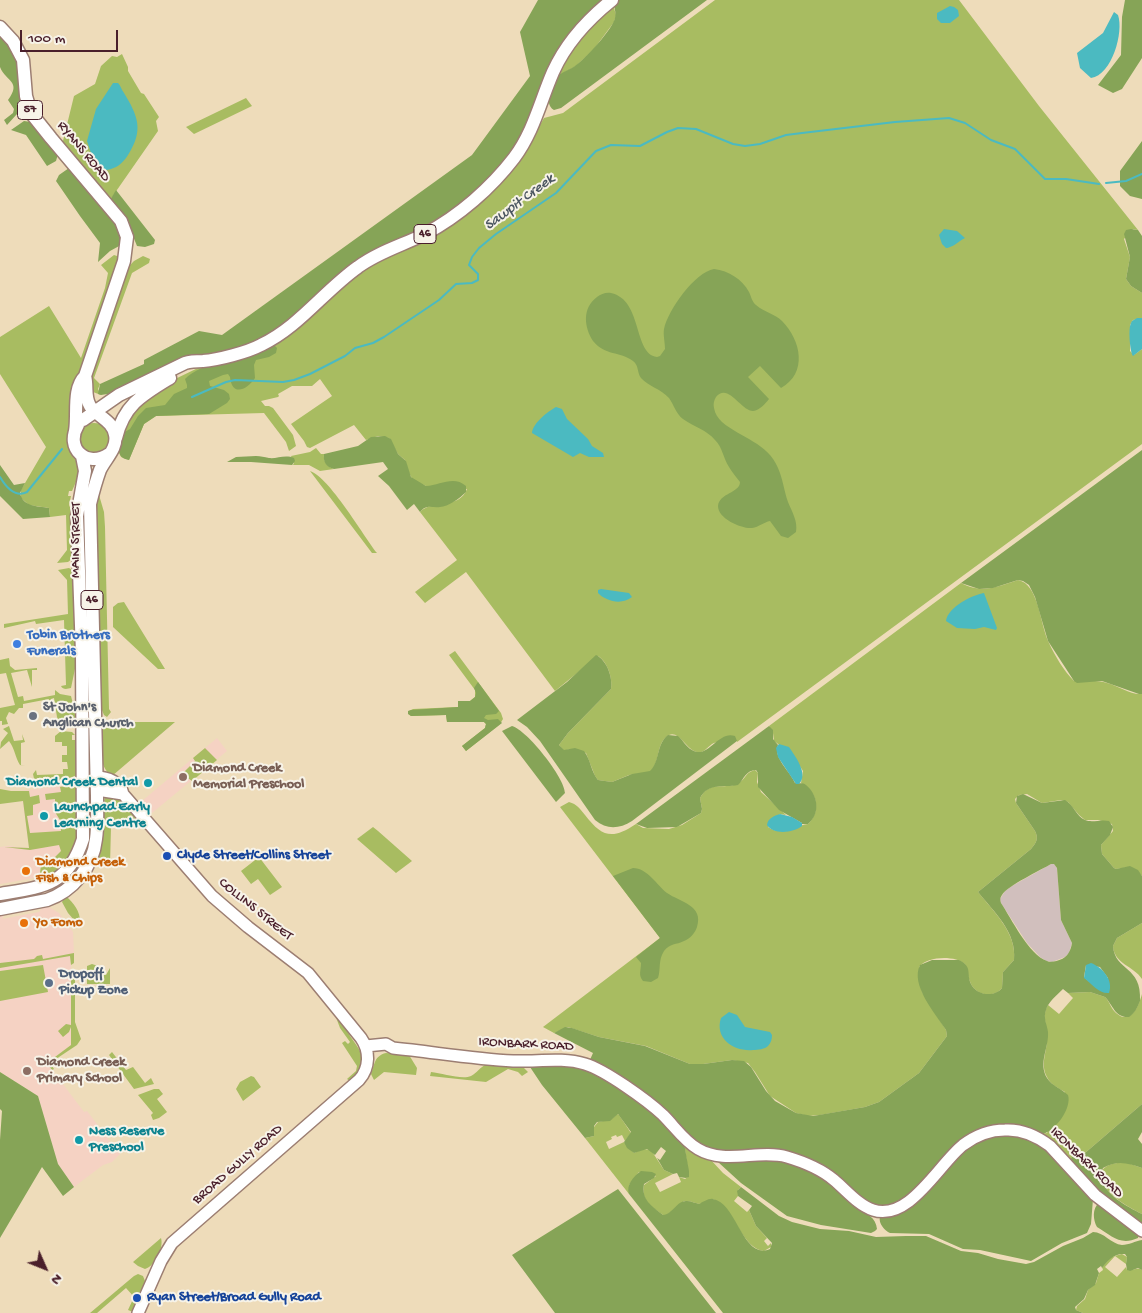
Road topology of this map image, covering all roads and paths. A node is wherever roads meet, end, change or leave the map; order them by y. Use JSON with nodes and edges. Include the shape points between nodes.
{"nodes":[{"id":1,"x":612,"y":0,"type":"edge"},
{"id":2,"x":0,"y":26,"type":"edge"},
{"id":3,"x":203,"y":361,"type":"junction"},
{"id":4,"x":85,"y":376,"type":"junction"},
{"id":5,"x":86,"y":391,"type":"junction"},
{"id":6,"x":119,"y":395,"type":"junction"},
{"id":7,"x":100,"y":416,"type":"junction"},
{"id":8,"x":74,"y":431,"type":"junction"},
{"id":9,"x":116,"y":438,"type":"junction"},
{"id":10,"x":107,"y":455,"type":"junction"},
{"id":11,"x":82,"y":456,"type":"junction"},
{"id":12,"x":83,"y":781,"type":"junction"},
{"id":13,"x":96,"y":783,"type":"junction"},
{"id":14,"x":51,"y":883,"type":"junction"},
{"id":15,"x":0,"y":894,"type":"edge"},
{"id":16,"x":58,"y":894,"type":"junction"},
{"id":17,"x":0,"y":909,"type":"edge"},
{"id":18,"x":367,"y":1050,"type":"junction"},
{"id":19,"x":1142,"y":1232,"type":"edge"},
{"id":20,"x":138,"y":1313,"type":"edge"}],
"edges":[{"from":1,"to":3,"type":"main road","number":"46","via":[[592,17],[569,45],[553,73],[524,143],[507,167],[483,191],[441,224],[360,265],[272,339],[250,350]]},
{"from":2,"to":4,"type":"main road","name":"RYANS ROAD","number":"57","via":[[23,60],[31,113],[126,230],[127,250],[123,266]]},
{"from":3,"to":6,"type":"main road","number":"46","via":[[185,364]]},
{"from":3,"to":9,"type":"main road","number":"46","via":[[136,401],[122,418]]},
{"from":4,"to":5,"type":"main road","number":"57"},
{"from":4,"to":8,"type":"main road","number":"57","via":[[78,390]]},
{"from":5,"to":6,"type":"main road","via":[[102,398]]},
{"from":5,"to":7,"type":"main road","number":"57","via":[[89,403]]},
{"from":6,"to":7,"type":"main road","number":"46"},
{"from":7,"to":8,"type":"main road","number":"46","via":[[83,420]]},
{"from":7,"to":9,"type":"main road","via":[[113,428]]},
{"from":8,"to":11,"type":"main road","number":"46","via":[[74,446]]},
{"from":9,"to":10,"type":"main road","number":"46"},
{"from":10,"to":11,"type":"main road","via":[[93,460]]},
{"from":10,"to":13,"type":"main road","name":"MAIN STREET","number":"46","via":[[90,504]]},
{"from":11,"to":12,"type":"main road","name":"MAIN STREET","number":"46","via":[[85,471],[77,516]]},
{"from":12,"to":13,"type":"main road"},
{"from":12,"to":14,"type":"main road","name":"MAIN STREET","number":"46","via":[[83,839],[80,849],[70,866]]},
{"from":13,"to":16,"type":"main road","name":"MAIN STREET","number":"46","via":[[96,840],[92,856],[81,876]]},
{"from":13,"to":18,"type":"street","name":"COLLINS STREET","via":[[113,782],[121,788],[216,900],[313,978],[355,1029]]},
{"from":14,"to":15,"type":"main road","number":"46","via":[[36,889]]},
{"from":14,"to":16,"type":"main road"},
{"from":16,"to":17,"type":"main road","number":"46"},
{"from":18,"to":19,"type":"street","name":"IRONBARK ROAD","via":[[393,1048],[496,1060],[561,1060],[586,1064],[651,1105],[698,1149],[714,1155],[766,1154],[798,1161],[826,1174],[862,1204],[878,1212],[907,1204],[955,1152],[973,1138],[1001,1130],[1026,1133],[1043,1140],[1095,1195]]},
{"from":18,"to":20,"type":"street","name":"BROAD GULLY ROAD","via":[[366,1068],[359,1080],[172,1243]]}]}
